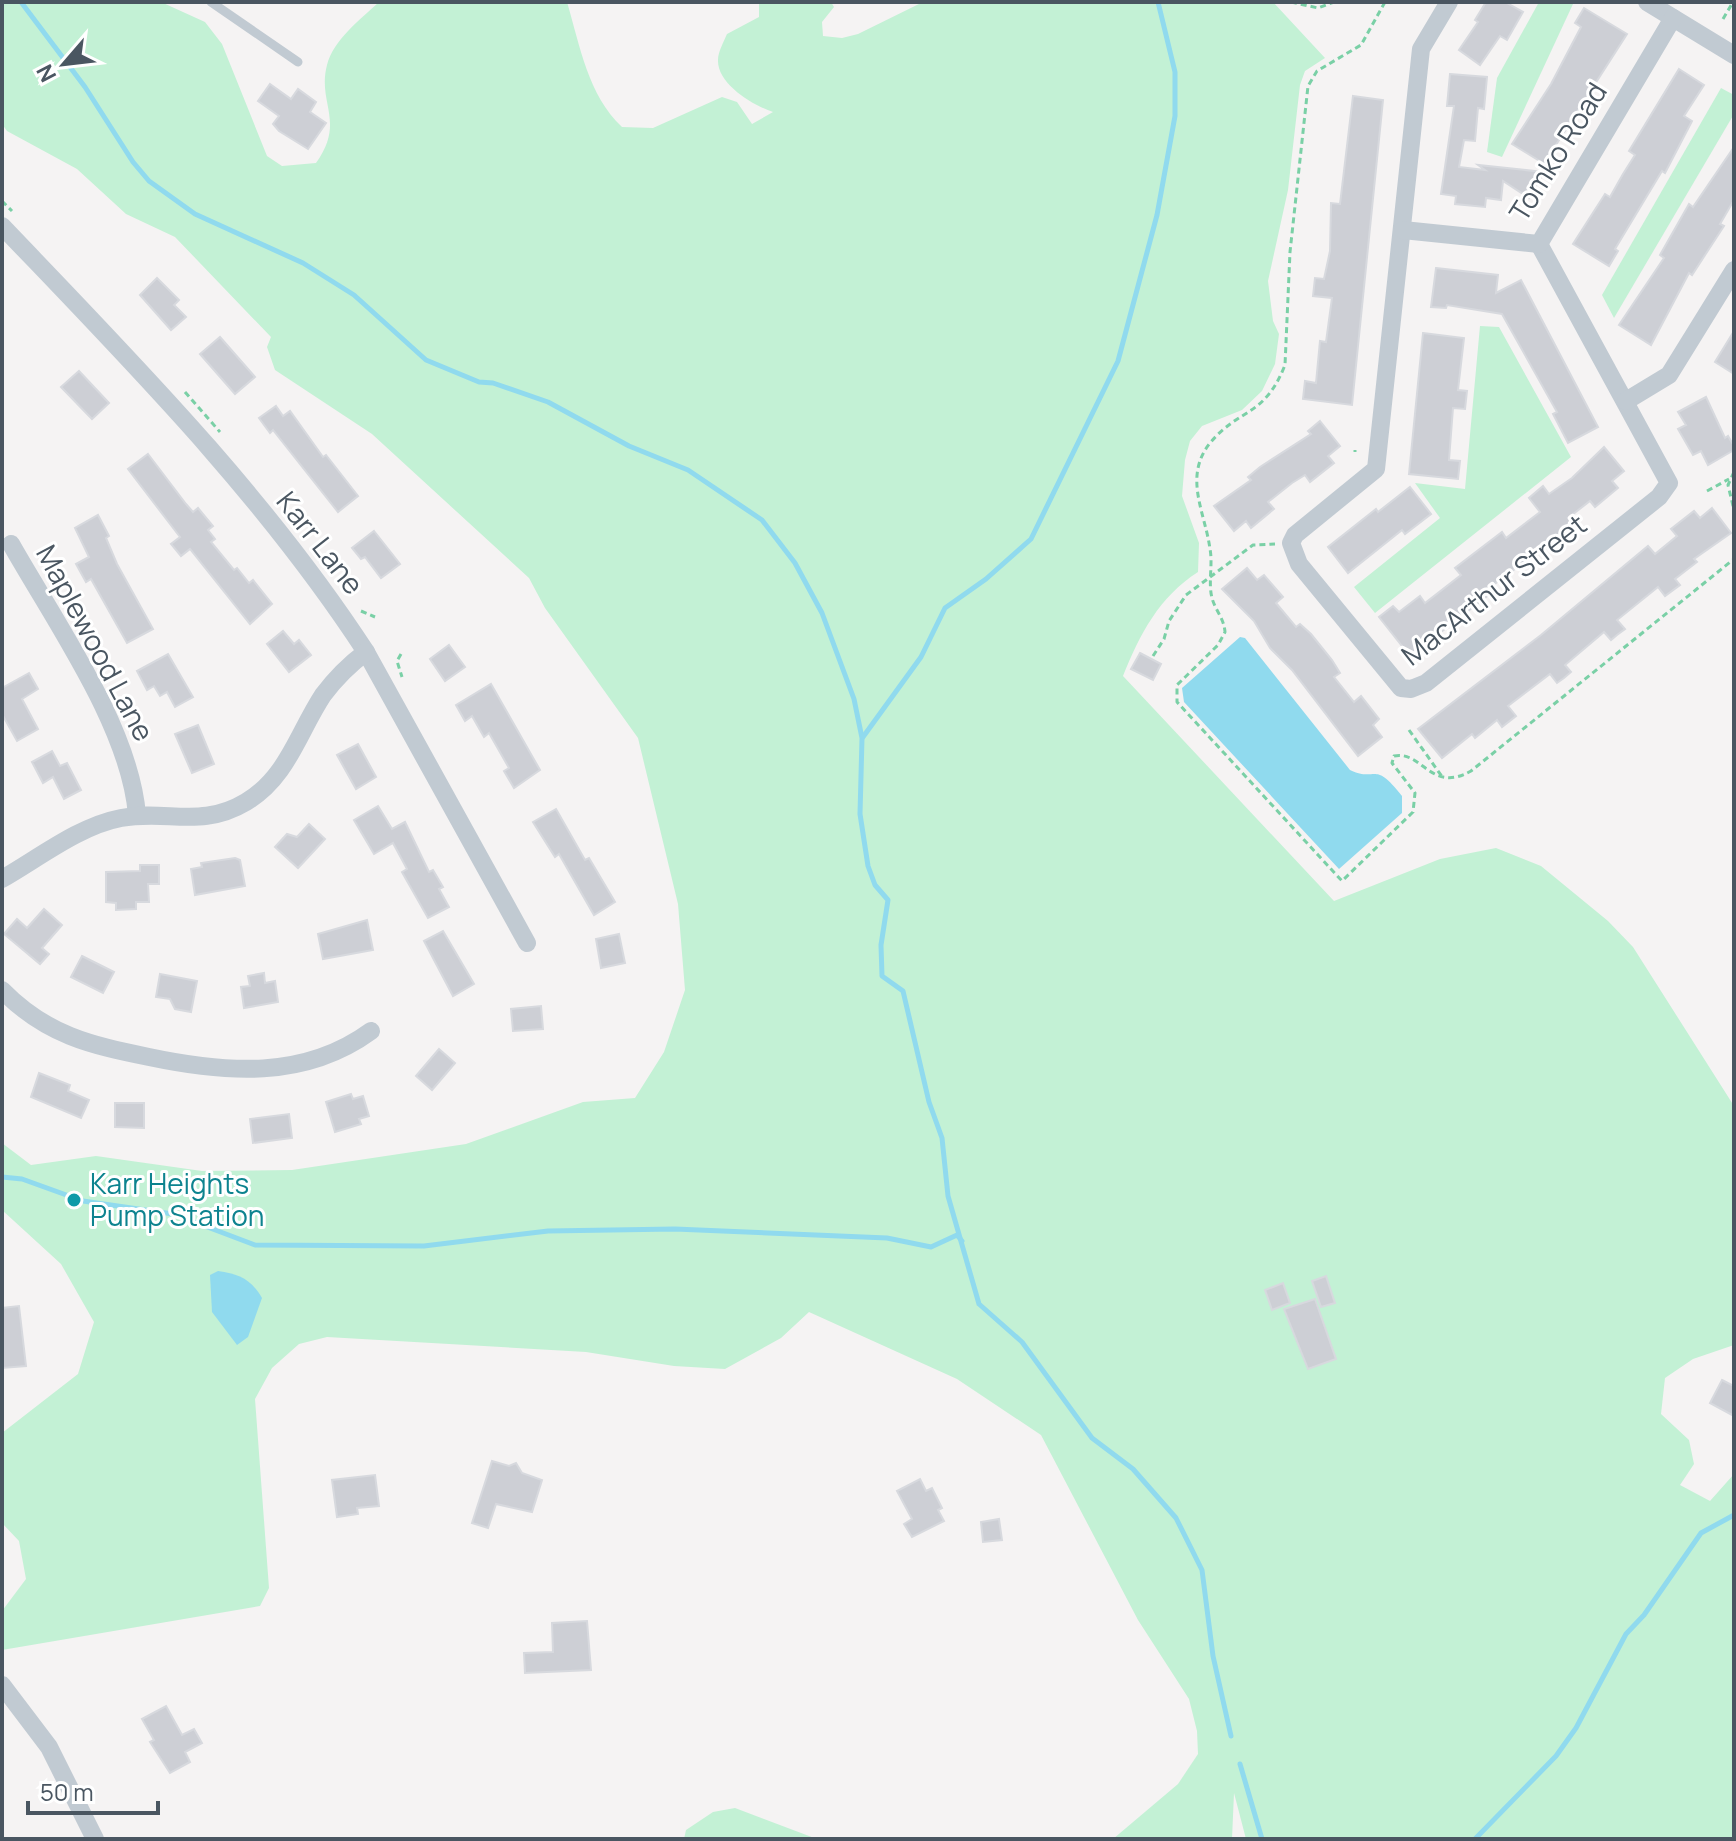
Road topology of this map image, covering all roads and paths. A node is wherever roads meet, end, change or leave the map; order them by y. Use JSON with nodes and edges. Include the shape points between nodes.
{"nodes":[{"id":1,"x":211,"y":2,"type":"edge"},
{"id":2,"x":1291,"y":2,"type":"edge"},
{"id":3,"x":1334,"y":2,"type":"edge"},
{"id":4,"x":1385,"y":2,"type":"edge"},
{"id":5,"x":1449,"y":2,"type":"edge"},
{"id":6,"x":1647,"y":2,"type":"edge"},
{"id":7,"x":1733,"y":2,"type":"edge"},
{"id":8,"x":1673,"y":18,"type":"junction"},
{"id":9,"x":1723,"y":19,"type":"dead end"},
{"id":10,"x":1734,"y":55,"type":"edge"},
{"id":11,"x":298,"y":62,"type":"dead end"},
{"id":12,"x":2,"y":226,"type":"edge"},
{"id":13,"x":1403,"y":230,"type":"junction"},
{"id":14,"x":1539,"y":244,"type":"junction"},
{"id":15,"x":1734,"y":270,"type":"edge"},
{"id":16,"x":1626,"y":401,"type":"junction"},
{"id":17,"x":1734,"y":472,"type":"edge"},
{"id":18,"x":1729,"y":479,"type":"junction"},
{"id":19,"x":1707,"y":491,"type":"dead end"},
{"id":20,"x":1734,"y":510,"type":"edge"},
{"id":21,"x":11,"y":544,"type":"dead end"},
{"id":22,"x":1258,"y":545,"type":"dead end"},
{"id":23,"x":1734,"y":559,"type":"edge"},
{"id":24,"x":1213,"y":573,"type":"junction"},
{"id":25,"x":366,"y":652,"type":"junction"},
{"id":26,"x":1153,"y":656,"type":"dead end"},
{"id":27,"x":1409,"y":730,"type":"dead end"},
{"id":28,"x":1443,"y":778,"type":"junction"},
{"id":29,"x":137,"y":815,"type":"junction"},
{"id":30,"x":2,"y":879,"type":"edge"},
{"id":31,"x":527,"y":943,"type":"dead end"},
{"id":32,"x":2,"y":990,"type":"edge"},
{"id":33,"x":371,"y":1031,"type":"dead end"},
{"id":34,"x":2,"y":1685,"type":"edge"},
{"id":35,"x":95,"y":1839,"type":"edge"}],
"edges":[{"from":1,"to":11,"type":"lane"},
{"from":2,"to":3,"type":"path","via":[[1318,8]]},
{"from":4,"to":24,"type":"path","via":[[1361,45],[1317,71],[1308,86],[1290,252],[1285,365],[1259,407],[1207,447],[1196,477]]},
{"from":5,"to":13,"type":"street","name":"MacArthur Street","via":[[1421,49]]},
{"from":6,"to":8,"type":"street"},
{"from":7,"to":9,"type":"path"},
{"from":8,"to":10,"type":"street"},
{"from":8,"to":14,"type":"street","name":"Tomko Road"},
{"from":12,"to":25,"type":"street","name":"Karr Lane","via":[[197,431],[336,605]]},
{"from":13,"to":14,"type":"street","name":"Tomko Road"},
{"from":13,"to":16,"type":"street","name":"MacArthur Street","via":[[1376,469],[1291,543],[1299,564],[1401,688],[1426,683],[1666,490],[1668,477]]},
{"from":14,"to":16,"type":"street","name":"MacArthur Street"},
{"from":15,"to":16,"type":"street","via":[[1669,375]]},
{"from":17,"to":18,"type":"path"},
{"from":18,"to":19,"type":"path"},
{"from":18,"to":20,"type":"path"},
{"from":21,"to":29,"type":"street","name":"Maplewood Lane","via":[[115,728],[128,763]]},
{"from":22,"to":24,"type":"path"},
{"from":23,"to":28,"type":"path","via":[[1471,771]]},
{"from":24,"to":26,"type":"path","via":[[1174,611]]},
{"from":24,"to":28,"type":"path","via":[[1211,594],[1224,625],[1223,639],[1177,685],[1177,702],[1342,881],[1413,812],[1415,793],[1392,763],[1394,756],[1404,755]]},
{"from":25,"to":29,"type":"street","via":[[325,693],[282,770],[248,801],[199,819]]},
{"from":25,"to":31,"type":"street","name":"Karr Lane"},
{"from":27,"to":28,"type":"path"},
{"from":29,"to":30,"type":"street","via":[[97,825]]},
{"from":32,"to":33,"type":"street","via":[[44,1024],[88,1045],[215,1069],[282,1068],[340,1049]]},
{"from":34,"to":35,"type":"street","via":[[49,1747]]}]}
